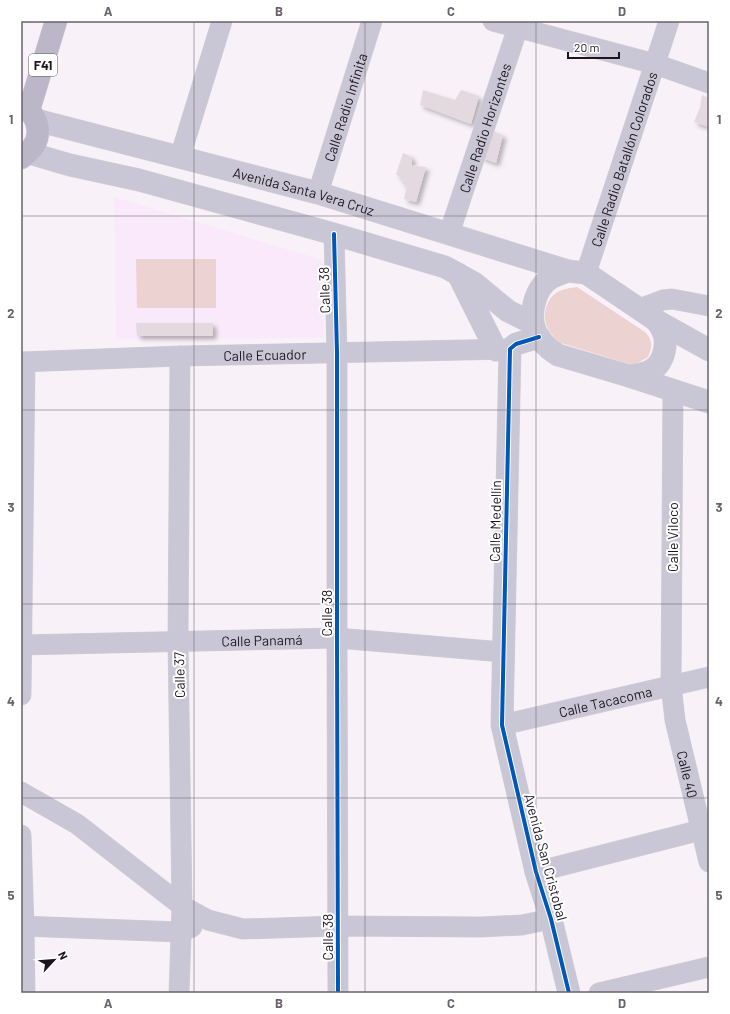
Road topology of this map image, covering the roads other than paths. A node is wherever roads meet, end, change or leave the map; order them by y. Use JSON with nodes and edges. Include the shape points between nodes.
{"nodes":[{"id":1,"x":56,"y":21,"type":"edge"},
{"id":2,"x":222,"y":21,"type":"edge"},
{"id":3,"x":372,"y":21,"type":"edge"},
{"id":4,"x":493,"y":21,"type":"edge"},
{"id":5,"x":669,"y":21,"type":"edge"},
{"id":6,"x":519,"y":25,"type":"edge"},
{"id":7,"x":655,"y":64,"type":"junction"},
{"id":8,"x":709,"y":83,"type":"edge"},
{"id":9,"x":29,"y":111,"type":"edge"},
{"id":10,"x":25,"y":156,"type":"edge"},
{"id":11,"x":180,"y":157,"type":"junction"},
{"id":12,"x":318,"y":193,"type":"junction"},
{"id":13,"x":334,"y":234,"type":"junction"},
{"id":14,"x":449,"y":234,"type":"junction"},
{"id":15,"x":577,"y":272,"type":"junction"},
{"id":16,"x":458,"y":274,"type":"junction"},
{"id":17,"x":709,"y":306,"type":"edge"},
{"id":18,"x":648,"y":315,"type":"junction"},
{"id":19,"x":535,"y":330,"type":"junction"},
{"id":20,"x":503,"y":349,"type":"junction"},
{"id":21,"x":709,"y":350,"type":"edge"},
{"id":22,"x":337,"y":353,"type":"junction"},
{"id":23,"x":180,"y":356,"type":"junction"},
{"id":24,"x":23,"y":362,"type":"edge"},
{"id":25,"x":630,"y":376,"type":"junction"},
{"id":26,"x":673,"y":390,"type":"junction"},
{"id":27,"x":709,"y":402,"type":"edge"},
{"id":28,"x":337,"y":638,"type":"junction"},
{"id":29,"x":178,"y":642,"type":"junction"},
{"id":30,"x":21,"y":645,"type":"edge"},
{"id":31,"x":503,"y":652,"type":"junction"},
{"id":32,"x":709,"y":677,"type":"edge"},
{"id":33,"x":671,"y":685,"type":"junction"},
{"id":34,"x":21,"y":695,"type":"edge"},
{"id":35,"x":502,"y":725,"type":"junction"},
{"id":36,"x":21,"y":792,"type":"edge"},
{"id":37,"x":705,"y":829,"type":"edge"},
{"id":38,"x":21,"y":835,"type":"edge"},
{"id":39,"x":709,"y":862,"type":"edge"},
{"id":40,"x":536,"y":872,"type":"junction"},
{"id":41,"x":182,"y":906,"type":"junction"},
{"id":42,"x":551,"y":919,"type":"junction"},
{"id":43,"x":208,"y":920,"type":"junction"},
{"id":44,"x":23,"y":926,"type":"edge"},
{"id":45,"x":338,"y":926,"type":"junction"},
{"id":46,"x":180,"y":932,"type":"junction"},
{"id":47,"x":709,"y":967,"type":"edge"},
{"id":48,"x":25,"y":993,"type":"edge"},
{"id":49,"x":179,"y":993,"type":"edge"},
{"id":50,"x":338,"y":993,"type":"edge"},
{"id":51,"x":569,"y":993,"type":"edge"},
{"id":52,"x":599,"y":993,"type":"edge"}],
"edges":[{"from":1,"to":9,"type":"main road","number":"F41"},
{"from":2,"to":11,"type":"street"},
{"from":3,"to":12,"type":"street","name":"Calle Radio Infinita"},
{"from":4,"to":6,"type":"street"},
{"from":5,"to":7,"type":"street","name":"Calle Radio Batallón Colorados"},
{"from":6,"to":7,"type":"street"},
{"from":6,"to":14,"type":"street","name":"Calle Radio Horizontes"},
{"from":7,"to":8,"type":"street"},
{"from":7,"to":15,"type":"street","name":"Calle Radio Batallón Colorados"},
{"from":9,"to":10,"type":"main road","via":[[38,132],[36,144]]},
{"from":9,"to":11,"type":"street","name":"Avenida Santa Vera Cruz"},
{"from":10,"to":13,"type":"street","via":[[139,180]]},
{"from":11,"to":12,"type":"street","name":"Avenida Santa Vera Cruz"},
{"from":12,"to":14,"type":"street","name":"Avenida Santa Vera Cruz"},
{"from":13,"to":16,"type":"street","via":[[445,267]]},
{"from":13,"to":22,"type":"street","name":"Calle 38"},
{"from":14,"to":15,"type":"street","name":"Avenida Santa Vera Cruz"},
{"from":15,"to":18,"type":"street","name":"Avenida Santa Vera Cruz"},
{"from":15,"to":19,"type":"street","via":[[551,277],[538,290],[532,311]]},
{"from":16,"to":19,"type":"street","via":[[474,283]]},
{"from":16,"to":20,"type":"street"},
{"from":17,"to":18,"type":"street","via":[[672,299],[663,300]]},
{"from":18,"to":21,"type":"street"},
{"from":18,"to":25,"type":"street","via":[[664,333],[664,354],[661,363],[651,370],[641,375]]},
{"from":19,"to":20,"type":"street","via":[[516,344]]},
{"from":19,"to":25,"type":"street","via":[[548,349],[558,355]]},
{"from":20,"to":22,"type":"street","name":"Calle Ecuador"},
{"from":20,"to":31,"type":"street","name":"Calle Medellín"},
{"from":22,"to":23,"type":"street","name":"Calle Ecuador"},
{"from":22,"to":28,"type":"street","name":"Calle 38"},
{"from":23,"to":24,"type":"street","name":"Calle Ecuador"},
{"from":23,"to":29,"type":"street","name":"Calle 37"},
{"from":24,"to":30,"type":"street"},
{"from":25,"to":26,"type":"street"},
{"from":26,"to":27,"type":"street"},
{"from":26,"to":33,"type":"street","name":"Calle Viloco"},
{"from":28,"to":29,"type":"street","name":"Calle Panamá"},
{"from":28,"to":31,"type":"street","name":"Calle Panamá"},
{"from":28,"to":45,"type":"street","name":"Calle 38"},
{"from":29,"to":30,"type":"street","name":"Calle Panamá"},
{"from":29,"to":41,"type":"street","name":"Calle 37"},
{"from":30,"to":34,"type":"street"},
{"from":31,"to":35,"type":"street","name":"Calle Medellín"},
{"from":32,"to":33,"type":"street","name":"Calle Tacacoma"},
{"from":33,"to":35,"type":"street","name":"Calle Tacacoma"},
{"from":33,"to":37,"type":"street","name":"Calle 40","via":[[675,720]]},
{"from":35,"to":40,"type":"street","name":"Avenida San Cristobal"},
{"from":36,"to":41,"type":"street","via":[[77,824]]},
{"from":37,"to":39,"type":"street","name":"Calle 40"},
{"from":37,"to":40,"type":"street"},
{"from":38,"to":44,"type":"street"},
{"from":40,"to":42,"type":"street","name":"Avenida San Cristobal"},
{"from":41,"to":43,"type":"street"},
{"from":41,"to":46,"type":"street","name":"Calle 37"},
{"from":42,"to":45,"type":"street","via":[[522,925],[481,927]]},
{"from":42,"to":51,"type":"street","name":"Avenida San Cristobal"},
{"from":43,"to":45,"type":"street","via":[[244,929]]},
{"from":43,"to":46,"type":"street"},
{"from":44,"to":46,"type":"street"},
{"from":44,"to":48,"type":"street"},
{"from":45,"to":50,"type":"street","name":"Calle 38"},
{"from":46,"to":49,"type":"street","name":"Calle 37"},
{"from":47,"to":52,"type":"street"}]}
